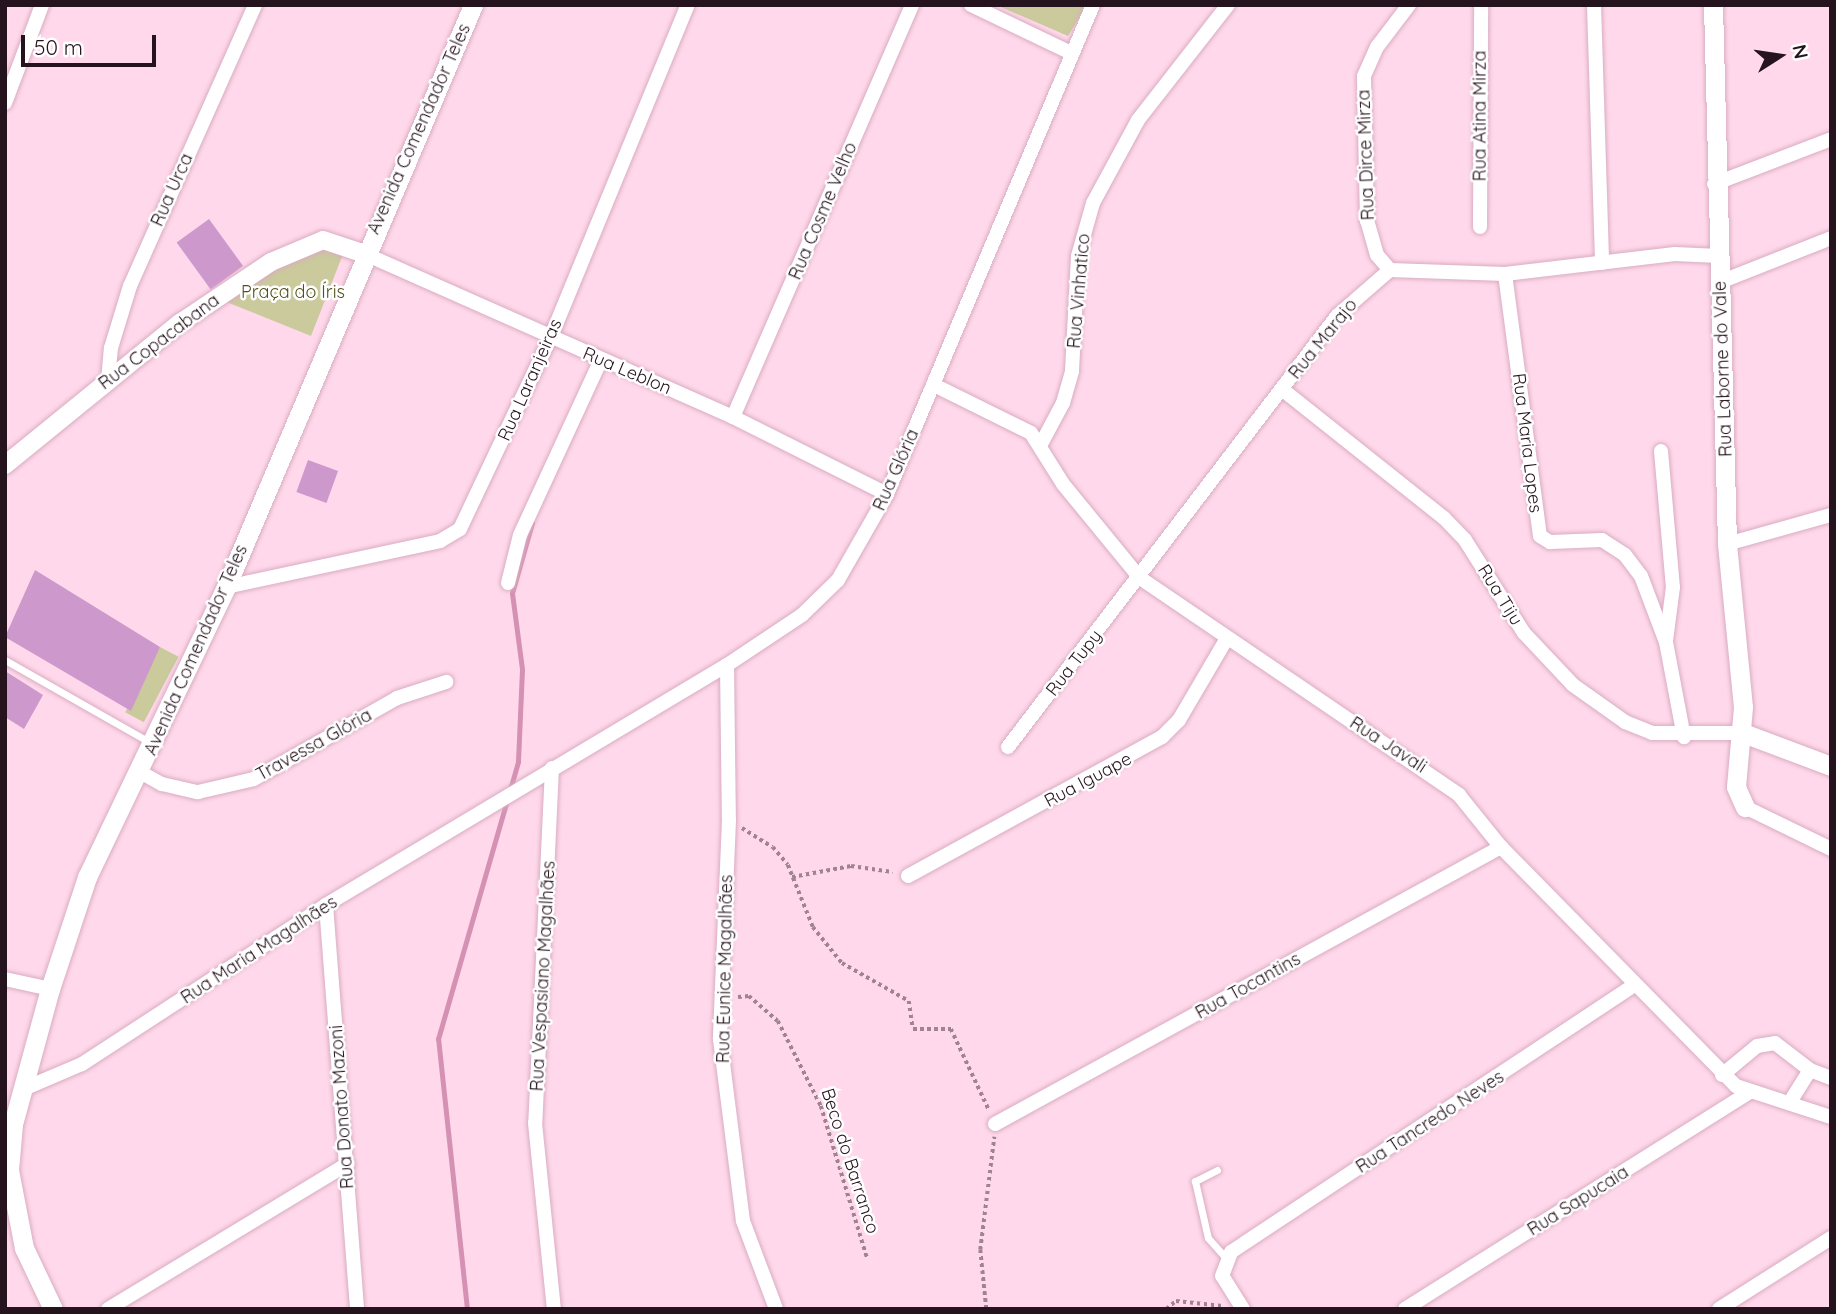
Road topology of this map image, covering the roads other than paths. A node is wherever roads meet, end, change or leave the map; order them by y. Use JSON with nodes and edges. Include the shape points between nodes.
{"nodes":[{"id":1,"x":42,"y":5,"type":"edge"},
{"id":2,"x":255,"y":5,"type":"edge"},
{"id":3,"x":688,"y":5,"type":"edge"},
{"id":4,"x":912,"y":5,"type":"edge"},
{"id":5,"x":971,"y":5,"type":"edge"},
{"id":6,"x":1093,"y":5,"type":"edge"},
{"id":7,"x":1227,"y":5,"type":"edge"},
{"id":8,"x":1409,"y":5,"type":"edge"},
{"id":9,"x":1480,"y":5,"type":"edge"},
{"id":10,"x":1594,"y":5,"type":"edge"},
{"id":11,"x":1713,"y":5,"type":"edge"},
{"id":12,"x":472,"y":6,"type":"edge"},
{"id":13,"x":1070,"y":53,"type":"junction"},
{"id":14,"x":5,"y":103,"type":"edge"},
{"id":15,"x":1831,"y":139,"type":"edge"},
{"id":16,"x":1714,"y":184,"type":"junction"},
{"id":17,"x":1480,"y":227,"type":"dead end"},
{"id":18,"x":1831,"y":238,"type":"edge"},
{"id":19,"x":365,"y":254,"type":"junction"},
{"id":20,"x":1719,"y":256,"type":"junction"},
{"id":21,"x":1602,"y":263,"type":"junction"},
{"id":22,"x":1390,"y":270,"type":"junction"},
{"id":23,"x":1506,"y":274,"type":"junction"},
{"id":24,"x":1720,"y":282,"type":"junction"},
{"id":25,"x":550,"y":339,"type":"junction"},
{"id":26,"x":610,"y":364,"type":"junction"},
{"id":27,"x":108,"y":381,"type":"junction"},
{"id":28,"x":934,"y":385,"type":"junction"},
{"id":29,"x":1283,"y":390,"type":"junction"},
{"id":30,"x":733,"y":417,"type":"junction"},
{"id":31,"x":1040,"y":446,"type":"junction"},
{"id":32,"x":1661,"y":451,"type":"dead end"},
{"id":33,"x":5,"y":465,"type":"edge"},
{"id":34,"x":887,"y":494,"type":"junction"},
{"id":35,"x":1831,"y":515,"type":"edge"},
{"id":36,"x":1727,"y":544,"type":"junction"},
{"id":37,"x":1140,"y":578,"type":"junction"},
{"id":38,"x":508,"y":583,"type":"dead end"},
{"id":39,"x":226,"y":587,"type":"junction"},
{"id":40,"x":1226,"y":640,"type":"junction"},
{"id":41,"x":1666,"y":642,"type":"junction"},
{"id":42,"x":5,"y":660,"type":"edge"},
{"id":43,"x":727,"y":664,"type":"junction"},
{"id":44,"x":446,"y":682,"type":"dead end"},
{"id":45,"x":1743,"y":733,"type":"junction"},
{"id":46,"x":1684,"y":737,"type":"junction"},
{"id":47,"x":154,"y":745,"type":"junction"},
{"id":48,"x":1008,"y":747,"type":"dead end"},
{"id":49,"x":1831,"y":766,"type":"edge"},
{"id":50,"x":552,"y":768,"type":"junction"},
{"id":51,"x":140,"y":772,"type":"junction"},
{"id":52,"x":521,"y":786,"type":"joint"},
{"id":53,"x":1745,"y":807,"type":"joint"},
{"id":54,"x":1502,"y":847,"type":"junction"},
{"id":55,"x":1831,"y":849,"type":"edge"},
{"id":56,"x":908,"y":876,"type":"road end"},
{"id":57,"x":326,"y":905,"type":"junction"},
{"id":58,"x":5,"y":979,"type":"edge"},
{"id":59,"x":1634,"y":985,"type":"junction"},
{"id":60,"x":50,"y":989,"type":"junction"},
{"id":61,"x":1811,"y":1069,"type":"junction"},
{"id":62,"x":1722,"y":1075,"type":"junction"},
{"id":63,"x":1831,"y":1077,"type":"edge"},
{"id":64,"x":21,"y":1090,"type":"junction"},
{"id":65,"x":1750,"y":1092,"type":"junction"},
{"id":66,"x":1789,"y":1103,"type":"junction"},
{"id":67,"x":1831,"y":1117,"type":"edge"},
{"id":68,"x":995,"y":1124,"type":"road end"},
{"id":69,"x":347,"y":1164,"type":"junction"},
{"id":70,"x":7,"y":1170,"type":"edge"},
{"id":71,"x":1217,"y":1170,"type":"dead end"},
{"id":72,"x":1831,"y":1238,"type":"edge"},
{"id":73,"x":1225,"y":1257,"type":"junction"},
{"id":74,"x":1240,"y":1305,"type":"edge"},
{"id":75,"x":53,"y":1309,"type":"edge"},
{"id":76,"x":108,"y":1309,"type":"edge"},
{"id":77,"x":357,"y":1309,"type":"edge"},
{"id":78,"x":554,"y":1309,"type":"edge"},
{"id":79,"x":776,"y":1309,"type":"edge"},
{"id":80,"x":1405,"y":1309,"type":"edge"},
{"id":81,"x":1719,"y":1309,"type":"edge"}],
"edges":[{"from":1,"to":14,"type":"street"},
{"from":2,"to":27,"type":"street","name":"Rua Urca","via":[[130,286],[111,348]]},
{"from":3,"to":25,"type":"street","name":"Rua Laranjeiras"},
{"from":4,"to":30,"type":"street","name":"Rua Cosme Velho"},
{"from":5,"to":13,"type":"street"},
{"from":6,"to":13,"type":"street","name":"Rua Glória"},
{"from":7,"to":31,"type":"street","name":"Rua Vinhatico","via":[[1138,120],[1093,203],[1078,256],[1072,371],[1063,403]]},
{"from":8,"to":22,"type":"street","name":"Rua Dirce Mirza","via":[[1377,47],[1364,76],[1367,221],[1377,255]]},
{"from":9,"to":17,"type":"street","name":"Rua Atina Mirza"},
{"from":10,"to":21,"type":"street"},
{"from":11,"to":16,"type":"main road","name":"Rua Laborne do Vale"},
{"from":12,"to":19,"type":"main road","name":"Avenida Comendador Teles"},
{"from":13,"to":28,"type":"street","name":"Rua Glória"},
{"from":15,"to":16,"type":"street"},
{"from":16,"to":20,"type":"main road","name":"Rua Laborne do Vale"},
{"from":18,"to":24,"type":"street"},
{"from":19,"to":25,"type":"street","name":"Rua Leblon"},
{"from":19,"to":27,"type":"street","name":"Rua Copacabana","via":[[335,242],[306,244],[180,323]]},
{"from":19,"to":39,"type":"main road","name":"Avenida Comendador Teles"},
{"from":20,"to":21,"type":"street","via":[[1675,254]]},
{"from":20,"to":24,"type":"main road","name":"Rua Laborne do Vale"},
{"from":21,"to":23,"type":"street"},
{"from":22,"to":23,"type":"street"},
{"from":22,"to":29,"type":"street","name":"Rua Marajo","via":[[1337,316]]},
{"from":23,"to":41,"type":"street","name":"Rua Maria Lopes","via":[[1541,536],[1550,542],[1590,537],[1616,547],[1641,576]]},
{"from":24,"to":36,"type":"main road","name":"Rua Laborne do Vale"},
{"from":25,"to":26,"type":"street","name":"Rua Leblon"},
{"from":25,"to":39,"type":"street","name":"Rua Laranjeiras","via":[[467,519],[453,535]]},
{"from":26,"to":30,"type":"street","name":"Rua Leblon"},
{"from":26,"to":38,"type":"street","via":[[520,535]]},
{"from":27,"to":33,"type":"street","name":"Rua Copacabana"},
{"from":28,"to":31,"type":"street","name":"Rua Javali","via":[[1017,422]]},
{"from":28,"to":34,"type":"street","name":"Rua Glória"},
{"from":29,"to":37,"type":"street","name":"Rua Marajo"},
{"from":29,"to":46,"type":"street","name":"Rua Tiju","via":[[1444,518],[1465,540],[1524,633],[1573,685],[1625,722]]},
{"from":30,"to":34,"type":"street","name":"Rua Leblon"},
{"from":31,"to":37,"type":"street","name":"Rua Javali","via":[[1063,484]]},
{"from":32,"to":41,"type":"street","via":[[1673,587]]},
{"from":34,"to":43,"type":"street","name":"Rua Glória","via":[[838,580],[802,615]]},
{"from":35,"to":36,"type":"street"},
{"from":36,"to":45,"type":"main road","name":"Rua Laborne do Vale"},
{"from":37,"to":40,"type":"street","name":"Rua Javali"},
{"from":37,"to":48,"type":"street","name":"Rua Tupy"},
{"from":39,"to":47,"type":"main road","name":"Avenida Comendador Teles"},
{"from":40,"to":54,"type":"street","name":"Rua Javali","via":[[1427,770],[1459,795]]},
{"from":40,"to":56,"type":"street","name":"Rua Iguape","via":[[1179,720],[1162,737]]},
{"from":41,"to":46,"type":"street","name":"Rua Maria Lopes"},
{"from":42,"to":47,"type":"lane"},
{"from":43,"to":50,"type":"street","name":"Rua Glória"},
{"from":43,"to":79,"type":"street","name":"Rua Eunice Magalhães","via":[[729,820],[722,997],[727,1126],[743,1221]]},
{"from":44,"to":51,"type":"street","name":"Travessa Glória","via":[[397,698],[254,779],[198,792],[162,784]]},
{"from":45,"to":46,"type":"street","name":"Rua Tiju"},
{"from":45,"to":49,"type":"main road"},
{"from":45,"to":53,"type":"main road","name":"Rua Laborne do Vale","via":[[1736,787]]},
{"from":47,"to":51,"type":"main road","name":"Avenida Comendador Teles"},
{"from":50,"to":52,"type":"street","name":"Rua Glória"},
{"from":50,"to":78,"type":"street","name":"Rua Vespasiano Magalhães","via":[[535,1123]]},
{"from":51,"to":60,"type":"main road","name":"Avenida Comendador Teles","via":[[87,877]]},
{"from":52,"to":57,"type":"street","name":"Rua Maria Magalhães"},
{"from":53,"to":55,"type":"street"},
{"from":54,"to":59,"type":"street","name":"Rua Javali"},
{"from":54,"to":68,"type":"street","name":"Rua Tocantins"},
{"from":57,"to":64,"type":"street","name":"Rua Maria Magalhães","via":[[91,1059]]},
{"from":57,"to":69,"type":"street","name":"Rua Donato Mazoni"},
{"from":58,"to":60,"type":"street"},
{"from":59,"to":62,"type":"street","name":"Rua Javali"},
{"from":59,"to":73,"type":"street","name":"Rua Tancredo Neves"},
{"from":60,"to":64,"type":"main road","name":"Avenida Comendador Teles"},
{"from":61,"to":62,"type":"street","via":[[1770,1042]]},
{"from":61,"to":63,"type":"street"},
{"from":61,"to":66,"type":"street"},
{"from":62,"to":65,"type":"street","name":"Rua Javali"},
{"from":64,"to":70,"type":"main road","name":"Avenida Comendador Teles"},
{"from":65,"to":66,"type":"street","name":"Rua Javali"},
{"from":65,"to":80,"type":"street","name":"Rua Sapucaia"},
{"from":66,"to":67,"type":"street","name":"Rua Javali"},
{"from":69,"to":76,"type":"street"},
{"from":69,"to":77,"type":"street","name":"Rua Donato Mazoni"},
{"from":70,"to":75,"type":"main road","name":"Avenida Comendador Teles","via":[[23,1248]]},
{"from":71,"to":73,"type":"lane","via":[[1195,1181],[1208,1238]]},
{"from":72,"to":81,"type":"street"},
{"from":73,"to":74,"type":"street","via":[[1222,1276]]}]}
